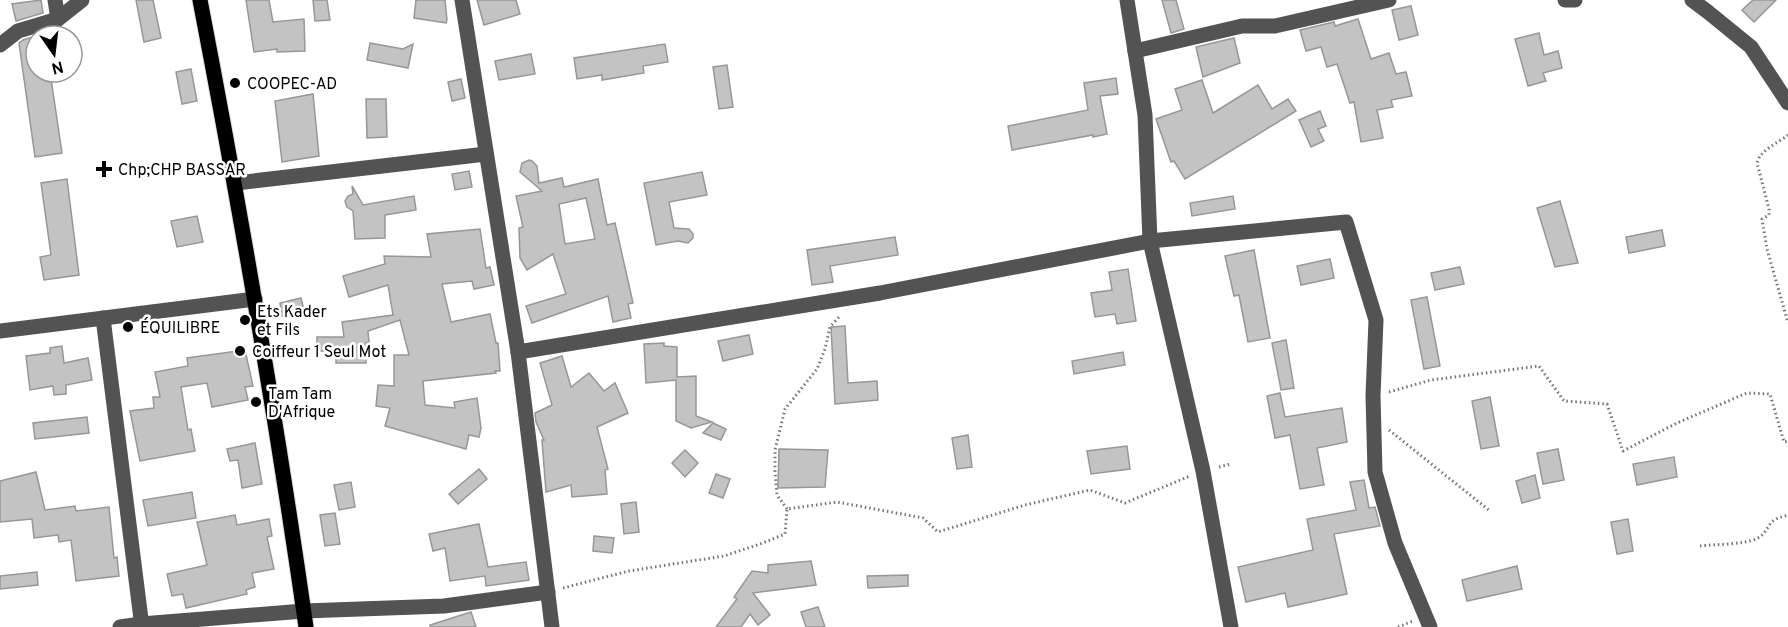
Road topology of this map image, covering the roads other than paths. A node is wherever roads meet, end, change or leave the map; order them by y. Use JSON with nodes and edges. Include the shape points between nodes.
{"nodes":[{"id":1,"x":55,"y":0,"type":"edge"},
{"id":2,"x":82,"y":0,"type":"edge"},
{"id":3,"x":200,"y":0,"type":"edge"},
{"id":4,"x":462,"y":0,"type":"edge"},
{"id":5,"x":1127,"y":0,"type":"edge"},
{"id":6,"x":1389,"y":0,"type":"edge"},
{"id":7,"x":1564,"y":0,"type":"edge"},
{"id":8,"x":1575,"y":0,"type":"edge"},
{"id":9,"x":1692,"y":0,"type":"edge"},
{"id":10,"x":58,"y":19,"type":"junction"},
{"id":11,"x":0,"y":45,"type":"edge"},
{"id":12,"x":1135,"y":51,"type":"junction"},
{"id":13,"x":1788,"y":103,"type":"edge"},
{"id":14,"x":486,"y":154,"type":"junction"},
{"id":15,"x":236,"y":183,"type":"junction"},
{"id":16,"x":1150,"y":241,"type":"junction"},
{"id":17,"x":255,"y":299,"type":"junction"},
{"id":18,"x":103,"y":318,"type":"junction"},
{"id":19,"x":0,"y":331,"type":"edge"},
{"id":20,"x":518,"y":352,"type":"junction"},
{"id":21,"x":548,"y":592,"type":"junction"},
{"id":22,"x":304,"y":611,"type":"junction"},
{"id":23,"x":142,"y":625,"type":"edge"},
{"id":24,"x":120,"y":627,"type":"edge"},
{"id":25,"x":306,"y":627,"type":"edge"},
{"id":26,"x":552,"y":627,"type":"edge"},
{"id":27,"x":1231,"y":627,"type":"edge"},
{"id":28,"x":1430,"y":627,"type":"edge"}],
"edges":[{"from":1,"to":10,"type":"street"},
{"from":2,"to":10,"type":"street"},
{"from":3,"to":15,"type":"main road"},
{"from":4,"to":14,"type":"street"},
{"from":5,"to":12,"type":"street"},
{"from":6,"to":12,"type":"street","via":[[1275,26],[1242,26]]},
{"from":7,"to":8,"type":"street"},
{"from":9,"to":13,"type":"street","via":[[1752,47]]},
{"from":10,"to":11,"type":"street","via":[[18,32]]},
{"from":12,"to":16,"type":"street","via":[[1145,115]]},
{"from":14,"to":15,"type":"street"},
{"from":14,"to":20,"type":"street"},
{"from":15,"to":17,"type":"main road"},
{"from":16,"to":20,"type":"street","via":[[880,293]]},
{"from":16,"to":27,"type":"street","via":[[1203,471]]},
{"from":16,"to":28,"type":"street","via":[[1346,222],[1376,320],[1375,472],[1395,543]]},
{"from":17,"to":18,"type":"street"},
{"from":17,"to":22,"type":"main road"},
{"from":18,"to":19,"type":"street"},
{"from":18,"to":23,"type":"street"},
{"from":20,"to":21,"type":"street"},
{"from":21,"to":22,"type":"street","via":[[444,606]]},
{"from":21,"to":26,"type":"street"},
{"from":22,"to":23,"type":"street"},
{"from":22,"to":25,"type":"main road"},
{"from":23,"to":24,"type":"street"}]}
